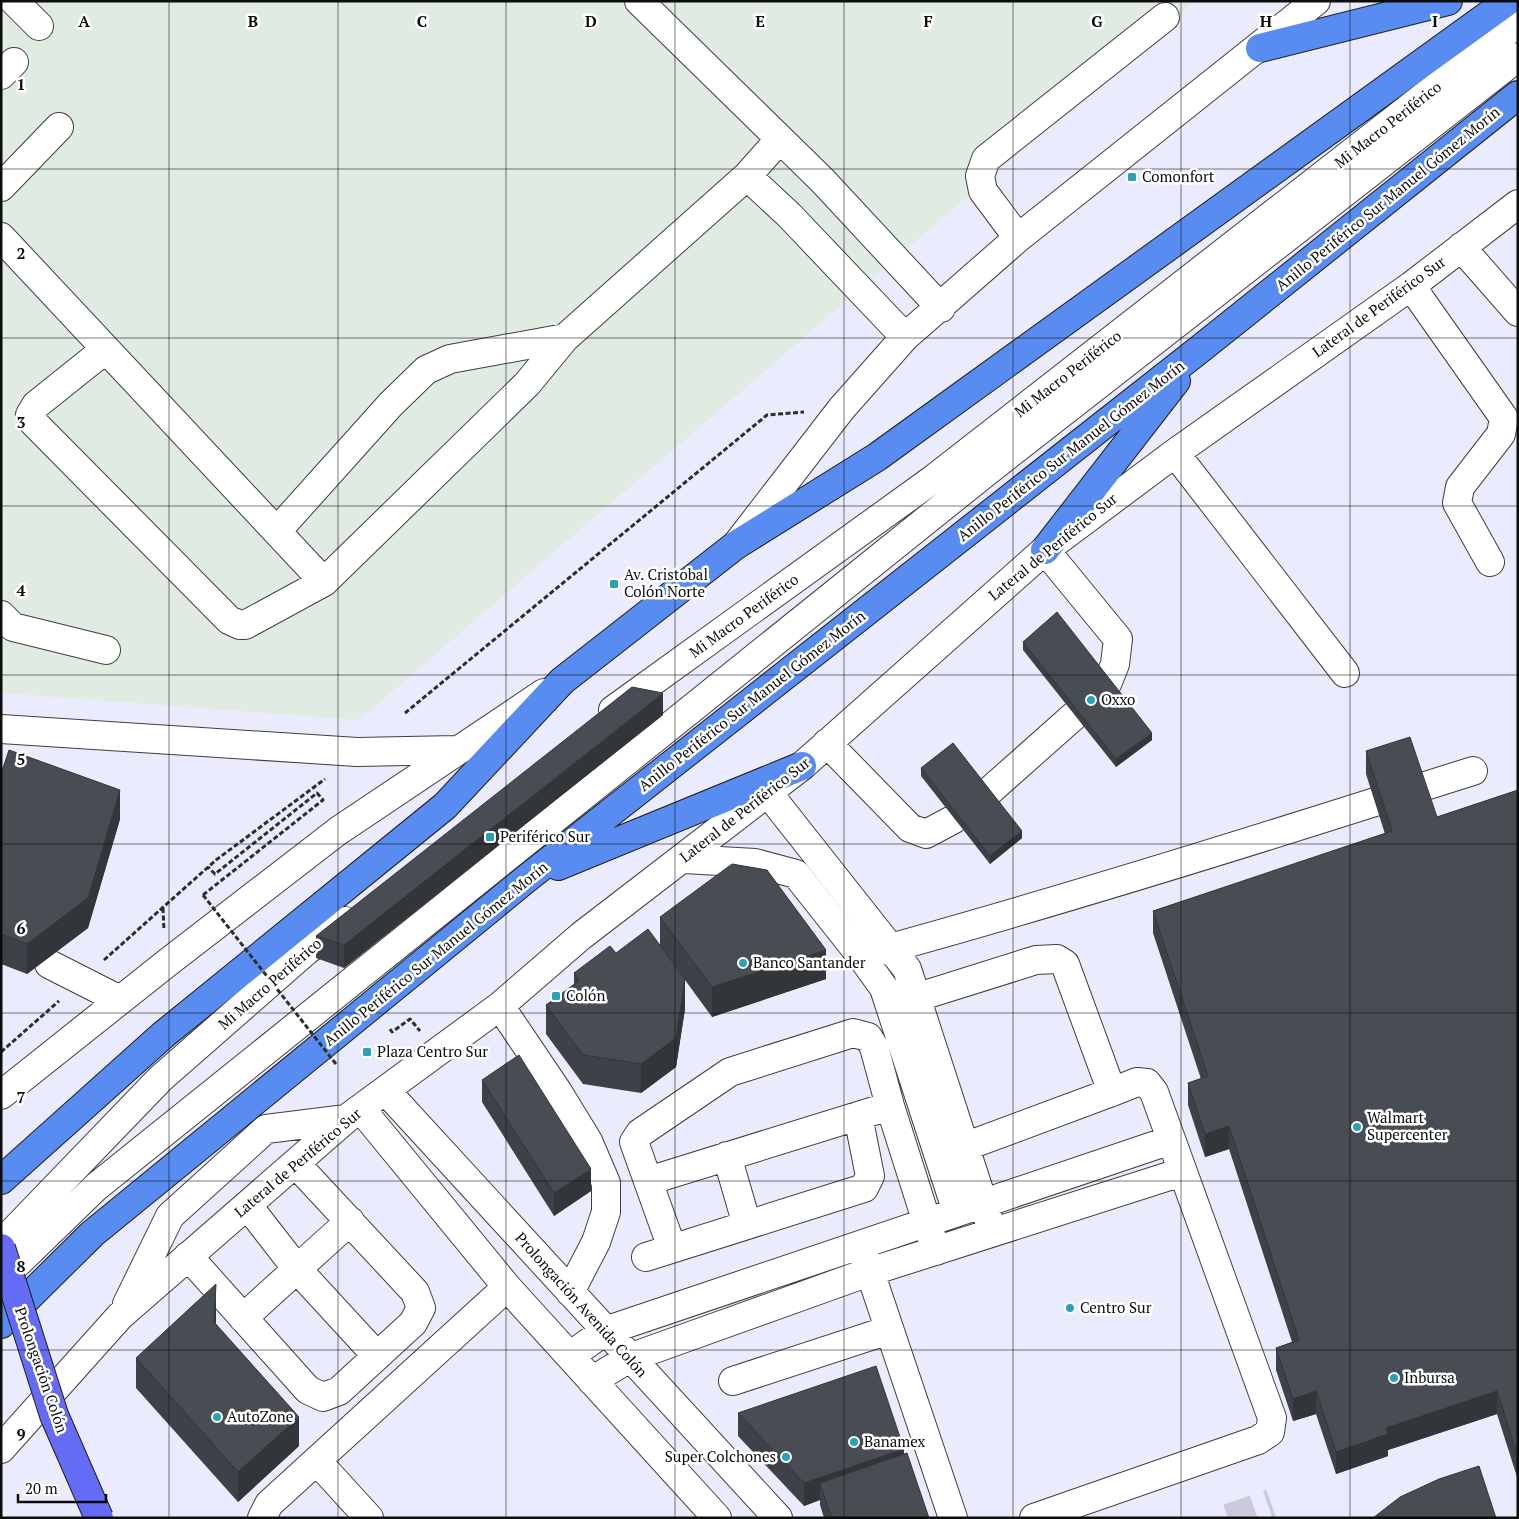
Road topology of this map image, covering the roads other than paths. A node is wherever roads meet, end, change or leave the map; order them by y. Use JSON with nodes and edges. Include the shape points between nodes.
{"nodes":[{"id":1,"x":14,"y":1,"type":"edge"},
{"id":2,"x":639,"y":1,"type":"edge"},
{"id":3,"x":1316,"y":1,"type":"edge"},
{"id":4,"x":1448,"y":1,"type":"edge"},
{"id":5,"x":1508,"y":1,"type":"edge"},
{"id":6,"x":1165,"y":17,"type":"dead end"},
{"id":7,"x":1518,"y":23,"type":"edge"},
{"id":8,"x":39,"y":26,"type":"dead end"},
{"id":9,"x":1260,"y":48,"type":"junction"},
{"id":10,"x":1518,"y":57,"type":"edge"},
{"id":11,"x":1518,"y":95,"type":"edge"},
{"id":12,"x":59,"y":127,"type":"dead end"},
{"id":13,"x":779,"y":140,"type":"junction"},
{"id":14,"x":747,"y":176,"type":"junction"},
{"id":15,"x":1,"y":187,"type":"edge"},
{"id":16,"x":1518,"y":204,"type":"edge"},
{"id":17,"x":1,"y":237,"type":"edge"},
{"id":18,"x":1018,"y":238,"type":"junction"},
{"id":19,"x":1461,"y":247,"type":"junction"},
{"id":20,"x":1411,"y":286,"type":"junction"},
{"id":21,"x":941,"y":308,"type":"junction"},
{"id":22,"x":1518,"y":312,"type":"edge"},
{"id":23,"x":906,"y":337,"type":"junction"},
{"id":24,"x":565,"y":338,"type":"junction"},
{"id":25,"x":106,"y":349,"type":"junction"},
{"id":26,"x":1200,"y":349,"type":"junction"},
{"id":27,"x":1175,"y":453,"type":"junction"},
{"id":28,"x":277,"y":531,"type":"junction"},
{"id":29,"x":736,"y":545,"type":"junction"},
{"id":30,"x":1045,"y":550,"type":"junction"},
{"id":31,"x":1490,"y":562,"type":"dead end"},
{"id":32,"x":324,"y":582,"type":"junction"},
{"id":33,"x":5,"y":625,"type":"edge"},
{"id":34,"x":106,"y":650,"type":"dead end"},
{"id":35,"x":1344,"y":673,"type":"dead end"},
{"id":36,"x":562,"y":681,"type":"junction"},
{"id":37,"x":1107,"y":684,"type":"edge"},
{"id":38,"x":1075,"y":715,"type":"edge"},
{"id":39,"x":591,"y":727,"type":"edge"},
{"id":40,"x":1,"y":729,"type":"edge"},
{"id":41,"x":827,"y":744,"type":"junction"},
{"id":42,"x":456,"y":750,"type":"junction"},
{"id":43,"x":802,"y":766,"type":"junction"},
{"id":44,"x":1473,"y":771,"type":"dead end"},
{"id":45,"x":1420,"y":788,"type":"edge"},
{"id":46,"x":768,"y":793,"type":"junction"},
{"id":47,"x":986,"y":794,"type":"edge"},
{"id":48,"x":1375,"y":802,"type":"edge"},
{"id":49,"x":954,"y":819,"type":"edge"},
{"id":50,"x":684,"y":859,"type":"junction"},
{"id":51,"x":526,"y":879,"type":"junction"},
{"id":52,"x":368,"y":903,"type":"edge"},
{"id":53,"x":891,"y":948,"type":"junction"},
{"id":54,"x":861,"y":956,"type":"junction"},
{"id":55,"x":49,"y":964,"type":"dead end"},
{"id":56,"x":915,"y":998,"type":"junction"},
{"id":57,"x":120,"y":1000,"type":"junction"},
{"id":58,"x":500,"y":1006,"type":"junction"},
{"id":59,"x":386,"y":1091,"type":"junction"},
{"id":60,"x":1112,"y":1092,"type":"junction"},
{"id":61,"x":1,"y":1095,"type":"edge"},
{"id":62,"x":890,"y":1106,"type":"junction"},
{"id":63,"x":353,"y":1114,"type":"junction"},
{"id":64,"x":858,"y":1116,"type":"junction"},
{"id":65,"x":1170,"y":1140,"type":"junction"},
{"id":66,"x":965,"y":1146,"type":"junction"},
{"id":67,"x":727,"y":1156,"type":"junction"},
{"id":68,"x":939,"y":1156,"type":"junction"},
{"id":69,"x":296,"y":1164,"type":"junction"},
{"id":70,"x":1182,"y":1172,"type":"junction"},
{"id":71,"x":1,"y":1180,"type":"edge"},
{"id":72,"x":648,"y":1181,"type":"junction"},
{"id":73,"x":984,"y":1203,"type":"junction"},
{"id":74,"x":248,"y":1206,"type":"junction"},
{"id":75,"x":957,"y":1212,"type":"junction"},
{"id":76,"x":350,"y":1220,"type":"junction"},
{"id":77,"x":926,"y":1222,"type":"junction"},
{"id":78,"x":747,"y":1225,"type":"junction"},
{"id":79,"x":992,"y":1233,"type":"junction"},
{"id":80,"x":861,"y":1244,"type":"junction"},
{"id":81,"x":1,"y":1246,"type":"edge"},
{"id":82,"x":672,"y":1248,"type":"junction"},
{"id":83,"x":936,"y":1251,"type":"junction"},
{"id":84,"x":188,"y":1256,"type":"junction"},
{"id":85,"x":646,"y":1257,"type":"dead end"},
{"id":86,"x":297,"y":1268,"type":"junction"},
{"id":87,"x":869,"y":1272,"type":"junction"},
{"id":88,"x":1,"y":1279,"type":"edge"},
{"id":89,"x":507,"y":1287,"type":"junction"},
{"id":90,"x":570,"y":1292,"type":"junction"},
{"id":91,"x":120,"y":1316,"type":"junction"},
{"id":92,"x":243,"y":1318,"type":"junction"},
{"id":93,"x":1,"y":1324,"type":"edge"},
{"id":94,"x":890,"y":1330,"type":"junction"},
{"id":95,"x":605,"y":1331,"type":"junction"},
{"id":96,"x":377,"y":1356,"type":"junction"},
{"id":97,"x":570,"y":1356,"type":"junction"},
{"id":98,"x":629,"y":1358,"type":"junction"},
{"id":99,"x":592,"y":1381,"type":"junction"},
{"id":100,"x":733,"y":1381,"type":"dead end"},
{"id":101,"x":1,"y":1449,"type":"edge"},
{"id":102,"x":317,"y":1461,"type":"junction"},
{"id":103,"x":99,"y":1518,"type":"edge"},
{"id":104,"x":262,"y":1518,"type":"edge"},
{"id":105,"x":369,"y":1518,"type":"edge"},
{"id":106,"x":717,"y":1518,"type":"edge"},
{"id":107,"x":778,"y":1518,"type":"edge"},
{"id":108,"x":953,"y":1518,"type":"edge"},
{"id":109,"x":1034,"y":1518,"type":"edge"}],
"edges":[{"from":1,"to":8,"type":"street"},
{"from":2,"to":13,"type":"street"},
{"from":3,"to":9,"type":"street"},
{"from":4,"to":9,"type":"highway"},
{"from":5,"to":29,"type":"highway","via":[[877,456]]},
{"from":6,"to":18,"type":"street","via":[[986,159],[980,176],[983,191]]},
{"from":7,"to":39,"type":"street","name":"Mi Macro Periférico","via":[[932,480]]},
{"from":9,"to":18,"type":"street"},
{"from":10,"to":88,"type":"street","name":"Mi Macro Periférico","via":[[978,479],[96,1187]]},
{"from":11,"to":26,"type":"highway","name":"Anillo Periférico Sur Manuel Gómez Morín"},
{"from":12,"to":15,"type":"street"},
{"from":13,"to":14,"type":"street"},
{"from":13,"to":21,"type":"street","via":[[822,180]]},
{"from":14,"to":23,"type":"street"},
{"from":14,"to":24,"type":"street"},
{"from":16,"to":19,"type":"street","name":"Lateral de Periférico Sur"},
{"from":17,"to":25,"type":"street"},
{"from":18,"to":21,"type":"street"},
{"from":19,"to":20,"type":"street","name":"Lateral de Periférico Sur"},
{"from":19,"to":22,"type":"street"},
{"from":20,"to":27,"type":"street","name":"Lateral de Periférico Sur"},
{"from":20,"to":31,"type":"street","via":[[1504,418],[1500,434],[1460,487],[1457,503]]},
{"from":21,"to":23,"type":"street"},
{"from":23,"to":29,"type":"street","via":[[842,408]]},
{"from":24,"to":28,"type":"street","via":[[450,359],[426,370],[391,404]]},
{"from":24,"to":32,"type":"street","via":[[527,384]]},
{"from":25,"to":28,"type":"street"},
{"from":25,"to":32,"type":"street","via":[[36,405],[30,415],[34,423],[234,624],[251,623]]},
{"from":26,"to":30,"type":"highway"},
{"from":26,"to":51,"type":"highway","name":"Anillo Periférico Sur Manuel Gómez Morín"},
{"from":27,"to":30,"type":"street","name":"Lateral de Periférico Sur"},
{"from":27,"to":35,"type":"street"},
{"from":28,"to":32,"type":"street"},
{"from":29,"to":36,"type":"highway"},
{"from":30,"to":37,"type":"street","via":[[1118,639],[1115,664]]},
{"from":30,"to":41,"type":"street","name":"Lateral de Periférico Sur"},
{"from":33,"to":34,"type":"street"},
{"from":36,"to":42,"type":"street"},
{"from":36,"to":71,"type":"highway","via":[[445,806],[163,1036]]},
{"from":38,"to":47,"type":"street"},
{"from":40,"to":42,"type":"street","via":[[358,752]]},
{"from":41,"to":43,"type":"street","name":"Lateral de Periférico Sur"},
{"from":41,"to":49,"type":"street","via":[[910,828],[926,834]]},
{"from":42,"to":57,"type":"street","via":[[338,831]]},
{"from":43,"to":46,"type":"street","name":"Lateral de Periférico Sur"},
{"from":43,"to":51,"type":"highway"},
{"from":44,"to":45,"type":"street"},
{"from":46,"to":50,"type":"street","name":"Lateral de Periférico Sur"},
{"from":46,"to":53,"type":"street"},
{"from":48,"to":53,"type":"street","via":[[1145,875]]},
{"from":50,"to":54,"type":"street","via":[[755,862],[796,874]]},
{"from":50,"to":58,"type":"street","name":"Lateral de Periférico Sur","via":[[581,936]]},
{"from":51,"to":93,"type":"highway","name":"Anillo Periférico Sur Manuel Gómez Morín","via":[[92,1234]]},
{"from":52,"to":81,"type":"street","name":"Mi Macro Periférico","via":[[306,951],[160,1079]]},
{"from":53,"to":54,"type":"street"},
{"from":53,"to":56,"type":"street","via":[[907,969]]},
{"from":54,"to":68,"type":"street","via":[[884,988]]},
{"from":55,"to":57,"type":"street"},
{"from":56,"to":60,"type":"street","via":[[1036,960],[1057,959],[1065,964]]},
{"from":56,"to":66,"type":"street"},
{"from":57,"to":61,"type":"street"},
{"from":58,"to":59,"type":"street","name":"Lateral de Periférico Sur"},
{"from":58,"to":90,"type":"street","via":[[588,1141],[606,1183],[606,1212],[596,1242]]},
{"from":59,"to":63,"type":"street","name":"Lateral de Periférico Sur"},
{"from":59,"to":90,"type":"street","name":"Prolongación Avenida Colón"},
{"from":60,"to":65,"type":"street","via":[[1137,1082],[1147,1083],[1154,1092]]},
{"from":60,"to":66,"type":"street"},
{"from":62,"to":64,"type":"street"},
{"from":62,"to":72,"type":"street","via":[[874,1047],[868,1037],[853,1033],[730,1072],[640,1133],[634,1142]]},
{"from":62,"to":77,"type":"street"},
{"from":63,"to":69,"type":"street","name":"Lateral de Periférico Sur"},
{"from":63,"to":89,"type":"street"},
{"from":63,"to":91,"type":"street","via":[[266,1129],[170,1216]]},
{"from":64,"to":67,"type":"street"},
{"from":64,"to":78,"type":"street","via":[[870,1176],[864,1188]]},
{"from":65,"to":70,"type":"street"},
{"from":65,"to":73,"type":"street"},
{"from":66,"to":68,"type":"street"},
{"from":66,"to":73,"type":"street"},
{"from":67,"to":72,"type":"street"},
{"from":67,"to":78,"type":"street"},
{"from":68,"to":75,"type":"street"},
{"from":69,"to":74,"type":"street","name":"Lateral de Periférico Sur"},
{"from":69,"to":76,"type":"street"},
{"from":70,"to":79,"type":"street"},
{"from":70,"to":109,"type":"street","via":[[1272,1418],[1270,1432],[1258,1440]]},
{"from":72,"to":82,"type":"street"},
{"from":73,"to":75,"type":"street"},
{"from":73,"to":79,"type":"street"},
{"from":74,"to":84,"type":"street","name":"Lateral de Periférico Sur"},
{"from":74,"to":86,"type":"street"},
{"from":75,"to":77,"type":"street"},
{"from":76,"to":86,"type":"street"},
{"from":76,"to":96,"type":"street","via":[[415,1292],[421,1308],[413,1323]]},
{"from":77,"to":80,"type":"street"},
{"from":77,"to":83,"type":"street"},
{"from":78,"to":82,"type":"street"},
{"from":79,"to":83,"type":"street"},
{"from":80,"to":87,"type":"street"},
{"from":80,"to":95,"type":"street"},
{"from":81,"to":103,"type":"main road","name":"Prolongación Colón","bridge":true,"via":[[54,1415]]},
{"from":82,"to":85,"type":"street"},
{"from":83,"to":87,"type":"street"},
{"from":84,"to":91,"type":"street","name":"Lateral de Periférico Sur"},
{"from":84,"to":92,"type":"street"},
{"from":86,"to":92,"type":"street"},
{"from":86,"to":96,"type":"street"},
{"from":87,"to":94,"type":"street"},
{"from":87,"to":98,"type":"street"},
{"from":89,"to":97,"type":"street"},
{"from":89,"to":102,"type":"street"},
{"from":90,"to":95,"type":"street","name":"Prolongación Avenida Colón"},
{"from":91,"to":101,"type":"street","name":"Lateral de Periférico Sur"},
{"from":92,"to":96,"type":"street","via":[[308,1390],[323,1397],[339,1391]]},
{"from":94,"to":100,"type":"street"},
{"from":94,"to":108,"type":"street"},
{"from":95,"to":97,"type":"street"},
{"from":95,"to":98,"type":"street","name":"Prolongación Avenida Colón"},
{"from":97,"to":99,"type":"street"},
{"from":98,"to":99,"type":"street"},
{"from":98,"to":107,"type":"street","name":"Prolongación Avenida Colón"},
{"from":99,"to":106,"type":"street"},
{"from":102,"to":104,"type":"street","via":[[269,1504]]},
{"from":102,"to":105,"type":"street"}]}
